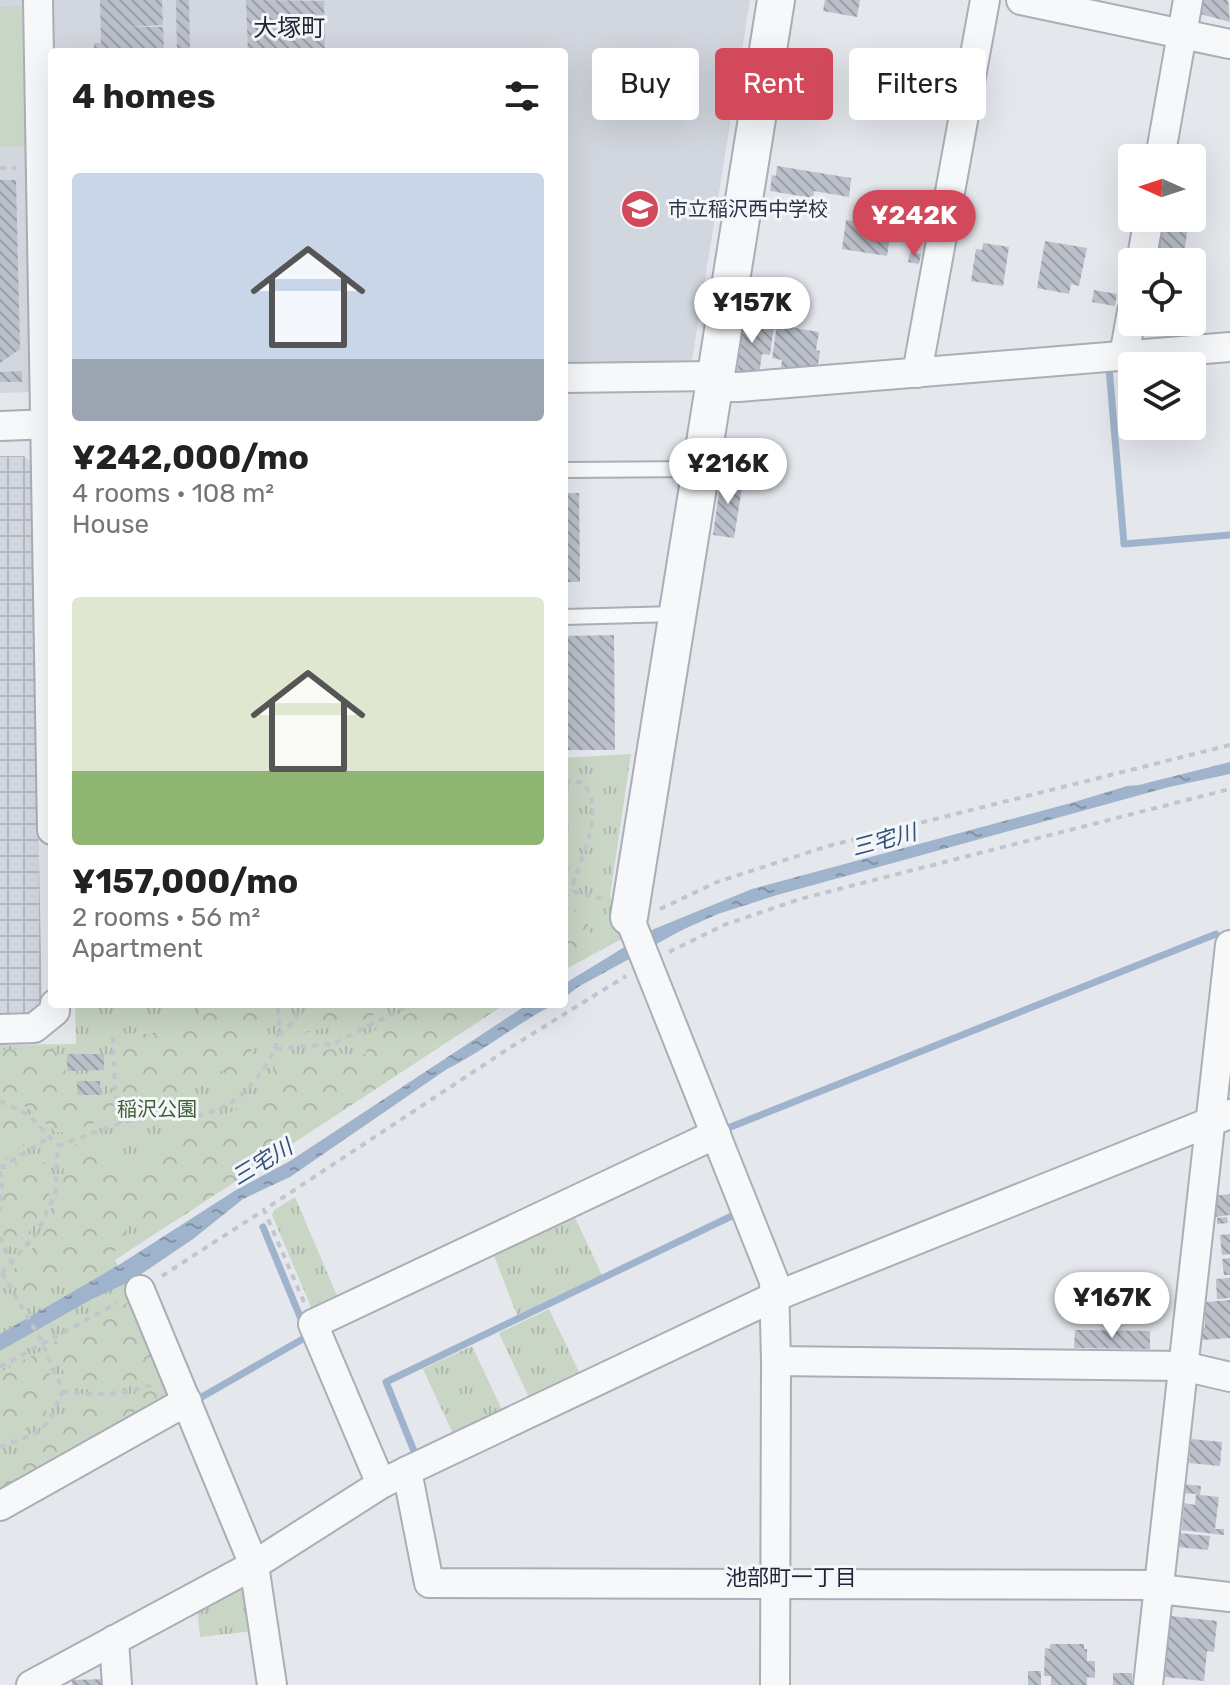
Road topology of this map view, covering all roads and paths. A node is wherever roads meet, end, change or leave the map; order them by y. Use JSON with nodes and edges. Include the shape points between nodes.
{"nodes":[{"id":1,"x":38,"y":0,"type":"edge"},
{"id":2,"x":776,"y":0,"type":"edge"},
{"id":3,"x":985,"y":0,"type":"edge"},
{"id":4,"x":1021,"y":0,"type":"edge"},
{"id":5,"x":1188,"y":0,"type":"edge"},
{"id":6,"x":1182,"y":34,"type":"junction"},
{"id":7,"x":1230,"y":44,"type":"edge"},
{"id":8,"x":1162,"y":144,"type":"edge"},
{"id":9,"x":0,"y":168,"type":"edge"},
{"id":10,"x":18,"y":168,"type":"dead end"},
{"id":11,"x":1230,"y":347,"type":"edge"},
{"id":12,"x":1171,"y":352,"type":"edge"},
{"id":13,"x":1118,"y":356,"type":"edge"},
{"id":14,"x":917,"y":373,"type":"junction"},
{"id":15,"x":568,"y":378,"type":"edge"},
{"id":16,"x":714,"y":381,"type":"junction"},
{"id":17,"x":48,"y":385,"type":"edge"},
{"id":18,"x":48,"y":424,"type":"edge"},
{"id":19,"x":0,"y":426,"type":"edge"},
{"id":20,"x":700,"y":469,"type":"junction"},
{"id":21,"x":568,"y":470,"type":"edge"},
{"id":22,"x":677,"y":614,"type":"junction"},
{"id":23,"x":568,"y":617,"type":"edge"},
{"id":24,"x":1230,"y":745,"type":"edge"},
{"id":25,"x":568,"y":781,"type":"edge"},
{"id":26,"x":568,"y":887,"type":"edge"},
{"id":27,"x":571,"y":891,"type":"junction"},
{"id":28,"x":568,"y":894,"type":"edge"},
{"id":29,"x":632,"y":923,"type":"junction"},
{"id":30,"x":1230,"y":945,"type":"edge"},
{"id":31,"x":55,"y":1008,"type":"edge"},
{"id":32,"x":278,"y":1008,"type":"edge"},
{"id":33,"x":301,"y":1008,"type":"edge"},
{"id":34,"x":404,"y":1008,"type":"edge"},
{"id":35,"x":0,"y":1029,"type":"edge"},
{"id":36,"x":277,"y":1036,"type":"junction"},
{"id":37,"x":113,"y":1037,"type":"dead end"},
{"id":38,"x":275,"y":1049,"type":"junction"},
{"id":39,"x":0,"y":1101,"type":"edge"},
{"id":40,"x":1220,"y":1118,"type":"edge"},
{"id":41,"x":120,"y":1124,"type":"junction"},
{"id":42,"x":716,"y":1134,"type":"junction"},
{"id":43,"x":50,"y":1137,"type":"junction"},
{"id":44,"x":58,"y":1146,"type":"junction"},
{"id":45,"x":0,"y":1170,"type":"edge"},
{"id":46,"x":264,"y":1210,"type":"dead end"},
{"id":47,"x":0,"y":1211,"type":"edge"},
{"id":48,"x":0,"y":1237,"type":"edge"},
{"id":49,"x":11,"y":1261,"type":"junction"},
{"id":50,"x":1,"y":1273,"type":"edge"},
{"id":51,"x":140,"y":1290,"type":"junction"},
{"id":52,"x":774,"y":1297,"type":"junction"},
{"id":53,"x":42,"y":1342,"type":"junction"},
{"id":54,"x":776,"y":1361,"type":"junction"},
{"id":55,"x":1183,"y":1366,"type":"junction"},
{"id":56,"x":0,"y":1367,"type":"edge"},
{"id":57,"x":1230,"y":1377,"type":"edge"},
{"id":58,"x":182,"y":1389,"type":"junction"},
{"id":59,"x":63,"y":1391,"type":"junction"},
{"id":60,"x":0,"y":1447,"type":"edge"},
{"id":61,"x":407,"y":1471,"type":"junction"},
{"id":62,"x":381,"y":1484,"type":"junction"},
{"id":63,"x":0,"y":1506,"type":"edge"},
{"id":64,"x":254,"y":1565,"type":"junction"},
{"id":65,"x":775,"y":1584,"type":"junction"},
{"id":66,"x":1159,"y":1587,"type":"junction"},
{"id":67,"x":1230,"y":1597,"type":"edge"},
{"id":68,"x":114,"y":1640,"type":"junction"},
{"id":69,"x":31,"y":1685,"type":"edge"},
{"id":70,"x":117,"y":1685,"type":"edge"},
{"id":71,"x":272,"y":1685,"type":"edge"},
{"id":72,"x":775,"y":1685,"type":"edge"},
{"id":73,"x":1148,"y":1685,"type":"edge"}],
"edges":[{"from":1,"to":17,"type":"street"},
{"from":2,"to":16,"type":"street"},
{"from":3,"to":14,"type":"street"},
{"from":4,"to":6,"type":"street"},
{"from":5,"to":6,"type":"street"},
{"from":6,"to":7,"type":"street"},
{"from":6,"to":8,"type":"street"},
{"from":9,"to":10,"type":"path"},
{"from":11,"to":12,"type":"street"},
{"from":13,"to":14,"type":"street"},
{"from":14,"to":16,"type":"street","via":[[739,387]]},
{"from":15,"to":16,"type":"street"},
{"from":16,"to":20,"type":"street"},
{"from":18,"to":19,"type":"street"},
{"from":20,"to":21,"type":"lane"},
{"from":20,"to":22,"type":"street"},
{"from":22,"to":23,"type":"lane"},
{"from":22,"to":29,"type":"street"},
{"from":24,"to":29,"type":"path","via":[[828,846],[717,882]]},
{"from":25,"to":27,"type":"path","via":[[582,782],[593,798],[588,839]]},
{"from":26,"to":27,"type":"path"},
{"from":27,"to":28,"type":"path"},
{"from":27,"to":29,"type":"path","via":[[606,900]]},
{"from":29,"to":42,"type":"street"},
{"from":30,"to":40,"type":"street"},
{"from":31,"to":35,"type":"street","via":[[34,1028]]},
{"from":32,"to":36,"type":"path"},
{"from":33,"to":36,"type":"path"},
{"from":34,"to":38,"type":"path","via":[[333,1044]]},
{"from":36,"to":38,"type":"path"},
{"from":37,"to":41,"type":"path"},
{"from":38,"to":41,"type":"path","via":[[259,1079],[238,1098],[187,1117],[155,1116]]},
{"from":39,"to":43,"type":"path","via":[[29,1115]]},
{"from":40,"to":52,"type":"street"},
{"from":40,"to":55,"type":"street"},
{"from":41,"to":44,"type":"path"},
{"from":42,"to":52,"type":"street","via":[[774,1281]]},
{"from":42,"to":62,"type":"street","via":[[313,1324]]},
{"from":43,"to":44,"type":"path"},
{"from":43,"to":45,"type":"path"},
{"from":44,"to":49,"type":"path","via":[[55,1194],[37,1233]]},
{"from":45,"to":47,"type":"path"},
{"from":46,"to":51,"type":"path"},
{"from":48,"to":49,"type":"path"},
{"from":49,"to":50,"type":"path"},
{"from":50,"to":53,"type":"path"},
{"from":51,"to":53,"type":"path"},
{"from":51,"to":58,"type":"street"},
{"from":52,"to":54,"type":"street"},
{"from":52,"to":61,"type":"street"},
{"from":53,"to":56,"type":"path"},
{"from":53,"to":59,"type":"path"},
{"from":54,"to":55,"type":"street"},
{"from":54,"to":65,"type":"street"},
{"from":55,"to":57,"type":"street"},
{"from":55,"to":66,"type":"street"},
{"from":58,"to":59,"type":"path","via":[[94,1396]]},
{"from":58,"to":63,"type":"street"},
{"from":58,"to":64,"type":"street"},
{"from":59,"to":60,"type":"path","via":[[49,1421],[34,1434]]},
{"from":61,"to":62,"type":"street"},
{"from":61,"to":65,"type":"street","via":[[429,1583]]},
{"from":62,"to":64,"type":"street"},
{"from":64,"to":68,"type":"street"},
{"from":64,"to":71,"type":"street"},
{"from":65,"to":66,"type":"street"},
{"from":65,"to":72,"type":"street"},
{"from":66,"to":67,"type":"street"},
{"from":66,"to":73,"type":"street"},
{"from":68,"to":69,"type":"street"},
{"from":68,"to":70,"type":"street"}]}
